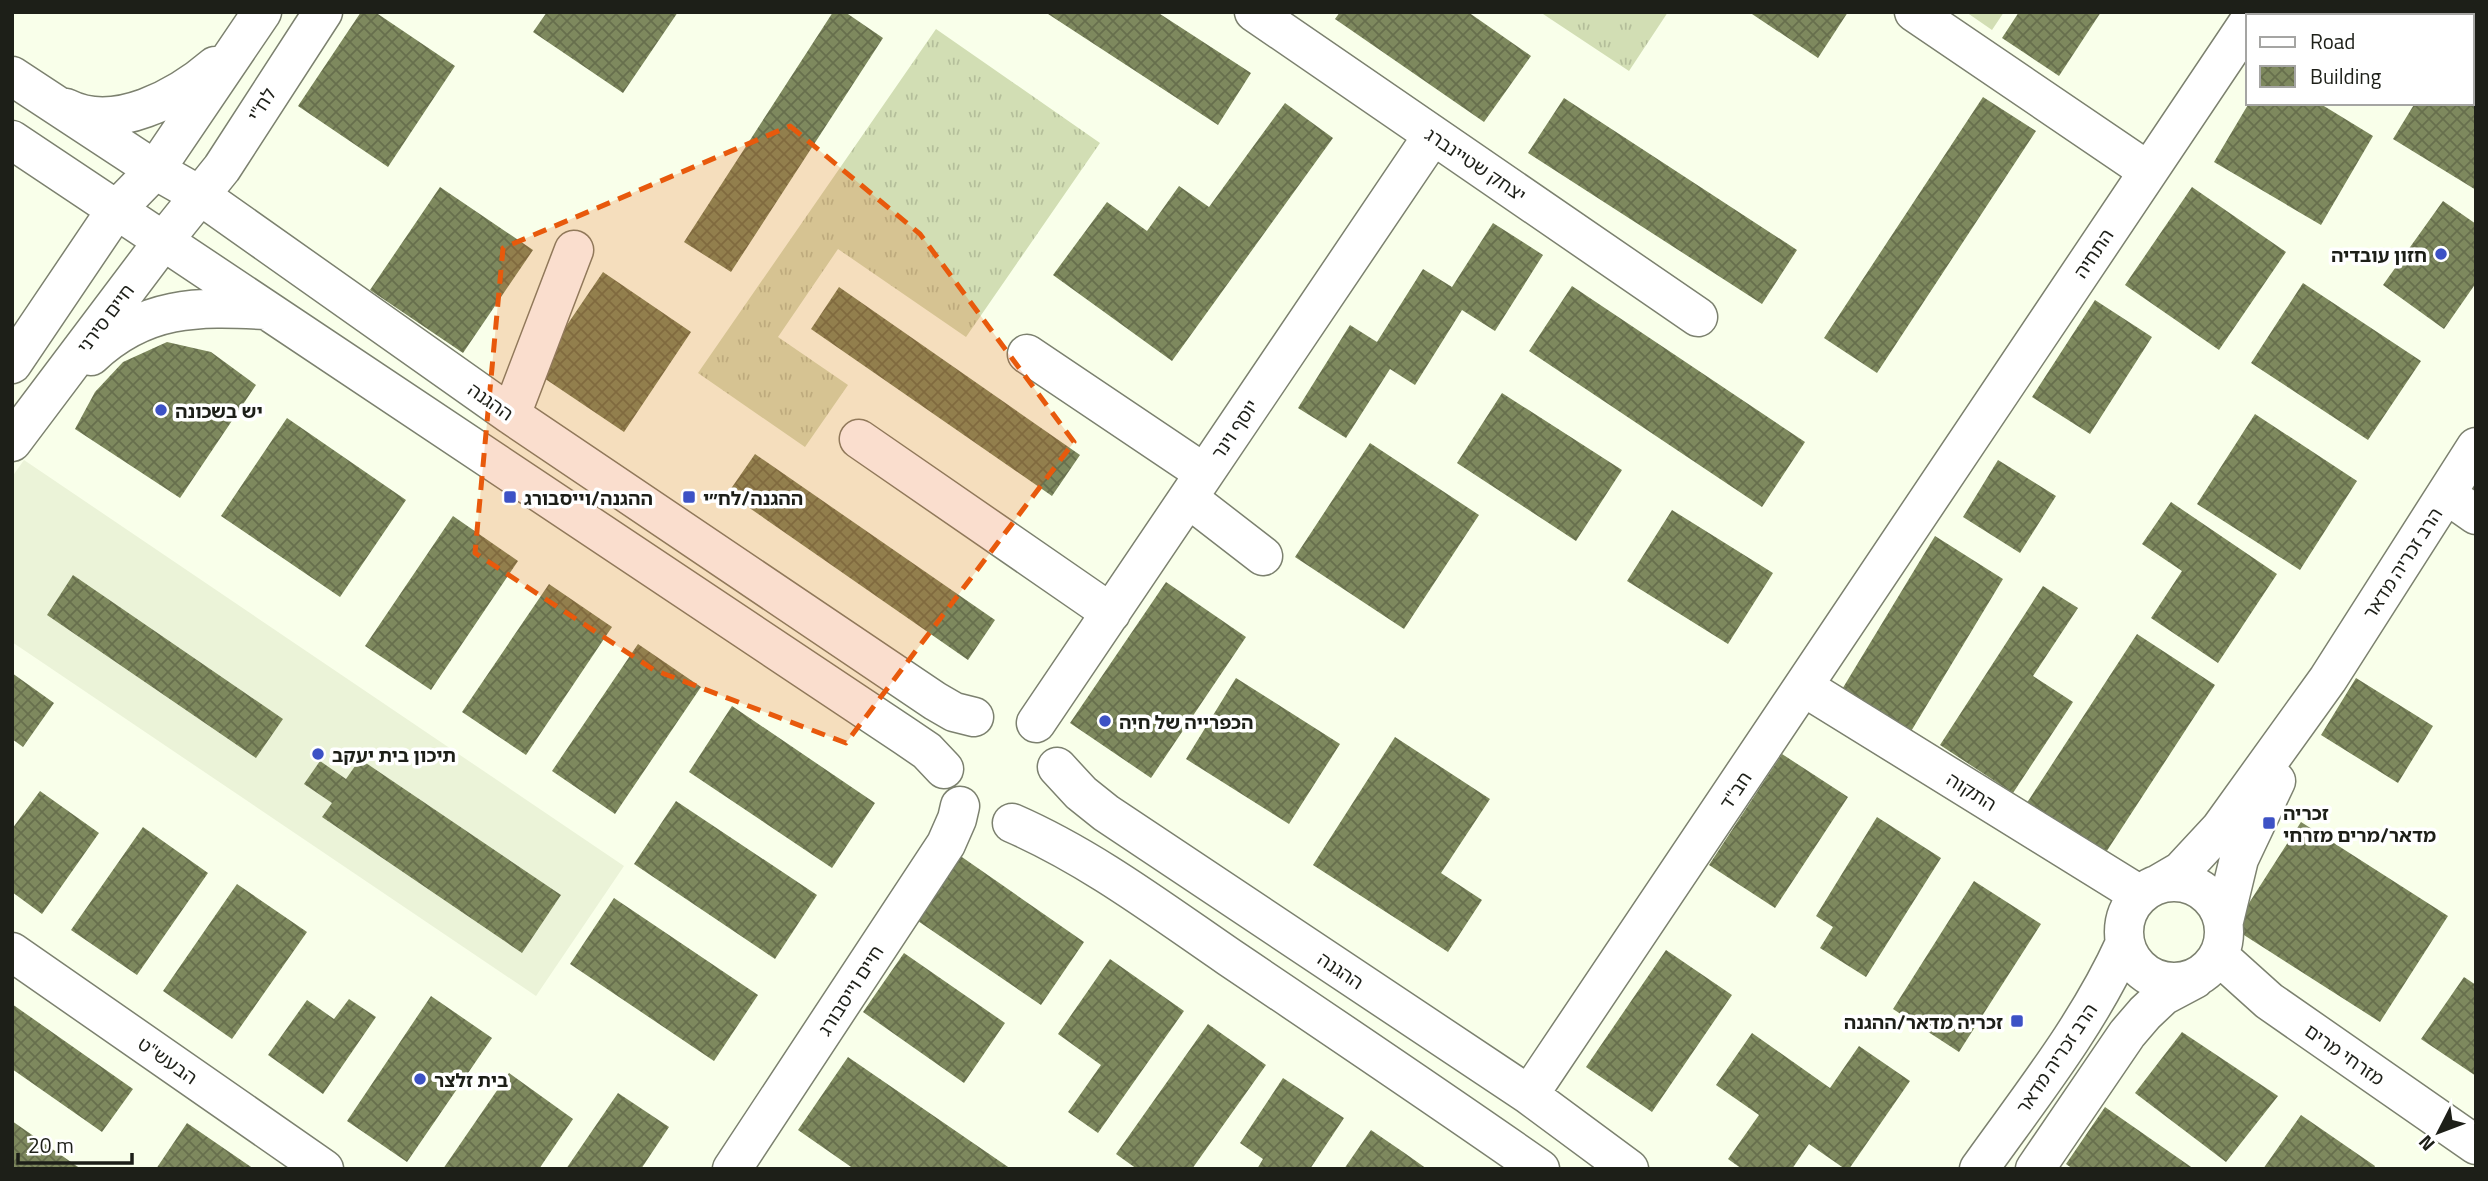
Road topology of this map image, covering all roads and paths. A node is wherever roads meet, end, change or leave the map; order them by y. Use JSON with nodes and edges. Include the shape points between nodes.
{"nodes":[{"id":1,"x":323,"y":12,"type":"edge"},
{"id":2,"x":1254,"y":12,"type":"edge"},
{"id":3,"x":1914,"y":12,"type":"edge"},
{"id":4,"x":2246,"y":26,"type":"edge"},
{"id":5,"x":253,"y":27,"type":"edge"},
{"id":6,"x":25,"y":85,"type":"edge"},
{"id":7,"x":1433,"y":135,"type":"junction"},
{"id":8,"x":12,"y":140,"type":"edge"},
{"id":9,"x":155,"y":170,"type":"junction"},
{"id":10,"x":2148,"y":171,"type":"junction"},
{"id":11,"x":201,"y":196,"type":"junction"},
{"id":12,"x":116,"y":210,"type":"junction"},
{"id":13,"x":164,"y":240,"type":"junction"},
{"id":14,"x":574,"y":250,"type":"dead end"},
{"id":15,"x":266,"y":310,"type":"junction"},
{"id":16,"x":1698,"y":317,"type":"dead end"},
{"id":17,"x":1027,"y":354,"type":"dead end"},
{"id":18,"x":12,"y":364,"type":"edge"},
{"id":19,"x":38,"y":405,"type":"junction"},
{"id":20,"x":511,"y":415,"type":"junction"},
{"id":21,"x":859,"y":439,"type":"dead end"},
{"id":22,"x":12,"y":442,"type":"edge"},
{"id":23,"x":2476,"y":447,"type":"edge"},
{"id":24,"x":1938,"y":483,"type":"joint"},
{"id":25,"x":1196,"y":485,"type":"junction"},
{"id":26,"x":2461,"y":505,"type":"edge"},
{"id":27,"x":1263,"y":556,"type":"dead end"},
{"id":28,"x":1111,"y":613,"type":"junction"},
{"id":29,"x":2328,"y":679,"type":"junction"},
{"id":30,"x":1804,"y":687,"type":"junction"},
{"id":31,"x":974,"y":717,"type":"junction"},
{"id":32,"x":1035,"y":723,"type":"junction"},
{"id":33,"x":1057,"y":767,"type":"junction"},
{"id":34,"x":944,"y":769,"type":"junction"},
{"id":35,"x":960,"y":806,"type":"junction"},
{"id":36,"x":1012,"y":823,"type":"junction"},
{"id":37,"x":2148,"y":890,"type":"junction"},
{"id":38,"x":2124,"y":943,"type":"junction"},
{"id":39,"x":12,"y":952,"type":"edge"},
{"id":40,"x":2213,"y":952,"type":"junction"},
{"id":41,"x":1529,"y":1095,"type":"junction"},
{"id":42,"x":2476,"y":1145,"type":"edge"},
{"id":43,"x":324,"y":1169,"type":"edge"},
{"id":44,"x":732,"y":1169,"type":"edge"},
{"id":45,"x":1540,"y":1169,"type":"edge"},
{"id":46,"x":1629,"y":1169,"type":"edge"},
{"id":47,"x":1979,"y":1169,"type":"edge"},
{"id":48,"x":2035,"y":1169,"type":"edge"}],
"edges":[{"from":1,"to":11,"type":"street","name":"לח\"י"},
{"from":2,"to":7,"type":"street","name":"יצחק שטיינברג"},
{"from":3,"to":10,"type":"street"},
{"from":4,"to":10,"type":"street","name":"התחיה"},
{"from":5,"to":6,"type":"street","via":[[199,80],[138,111],[103,116],[72,111]]},
{"from":5,"to":9,"type":"street"},
{"from":6,"to":9,"type":"street","name":"ההגנה"},
{"from":7,"to":16,"type":"street","name":"יצחק שטיינברג"},
{"from":7,"to":25,"type":"street","name":"יוסף וינר"},
{"from":8,"to":12,"type":"street"},
{"from":9,"to":11,"type":"street","name":"ההגנה"},
{"from":9,"to":12,"type":"street"},
{"from":10,"to":24,"type":"street","name":"התחיה"},
{"from":11,"to":13,"type":"street","name":"חיים סירני"},
{"from":11,"to":20,"type":"street","name":"ההגנה"},
{"from":12,"to":13,"type":"street"},
{"from":12,"to":18,"type":"street"},
{"from":13,"to":15,"type":"street"},
{"from":13,"to":19,"type":"street","name":"חיים סירני"},
{"from":14,"to":20,"type":"street"},
{"from":15,"to":19,"type":"street","via":[[211,307],[137,323],[107,340]]},
{"from":15,"to":34,"type":"street","via":[[905,736]]},
{"from":17,"to":25,"type":"street"},
{"from":19,"to":22,"type":"street","name":"חיים סירני"},
{"from":20,"to":31,"type":"street","name":"ההגנה","via":[[935,701]]},
{"from":21,"to":28,"type":"street"},
{"from":23,"to":26,"type":"street","name":"הרב זכריה מדאר"},
{"from":24,"to":30,"type":"street","name":"חב\"ד"},
{"from":25,"to":27,"type":"street"},
{"from":25,"to":28,"type":"street","name":"יוסף וינר"},
{"from":26,"to":29,"type":"street","name":"הרב זכריה מדאר"},
{"from":28,"to":32,"type":"street","name":"יוסף וינר"},
{"from":29,"to":37,"type":"street","name":"הרב זכריה מדאר","via":[[2220,829],[2180,871]]},
{"from":29,"to":40,"type":"street","name":"הרב זכריה מדאר","via":[[2239,859]]},
{"from":30,"to":37,"type":"street","name":"התקוה"},
{"from":30,"to":41,"type":"street","name":"חב\"ד"},
{"from":31,"to":32,"type":"street","via":[[1012,712]]},
{"from":31,"to":34,"type":"street","via":[[952,738]]},
{"from":32,"to":33,"type":"street","via":[[1051,742]]},
{"from":33,"to":36,"type":"street","via":[[1050,797],[1027,818]]},
{"from":33,"to":41,"type":"street","name":"ההגנה","via":[[1106,813]]},
{"from":34,"to":35,"type":"street","via":[[946,783]]},
{"from":35,"to":36,"type":"street","via":[[983,822]]},
{"from":35,"to":44,"type":"street","name":"חיים וייסבורג","via":[[946,844]]},
{"from":36,"to":45,"type":"street","via":[[1049,839],[1114,879]]},
{"from":37,"to":38,"type":"street","via":[[2129,909]]},
{"from":37,"to":40,"type":"street","via":[[2174,882],[2206,893],[2217,905]]},
{"from":38,"to":40,"type":"street","via":[[2139,969],[2166,982],[2181,983]]},
{"from":38,"to":47,"type":"street","name":"הרב זכריה מדאר","via":[[2083,1020]]},
{"from":39,"to":43,"type":"street","name":"הבעש\"ט"},
{"from":40,"to":42,"type":"street","name":"מזרחי מרים","via":[[2269,1001]]},
{"from":40,"to":48,"type":"street","via":[[2136,1023]]},
{"from":41,"to":46,"type":"street","name":"ההגנה"}]}
